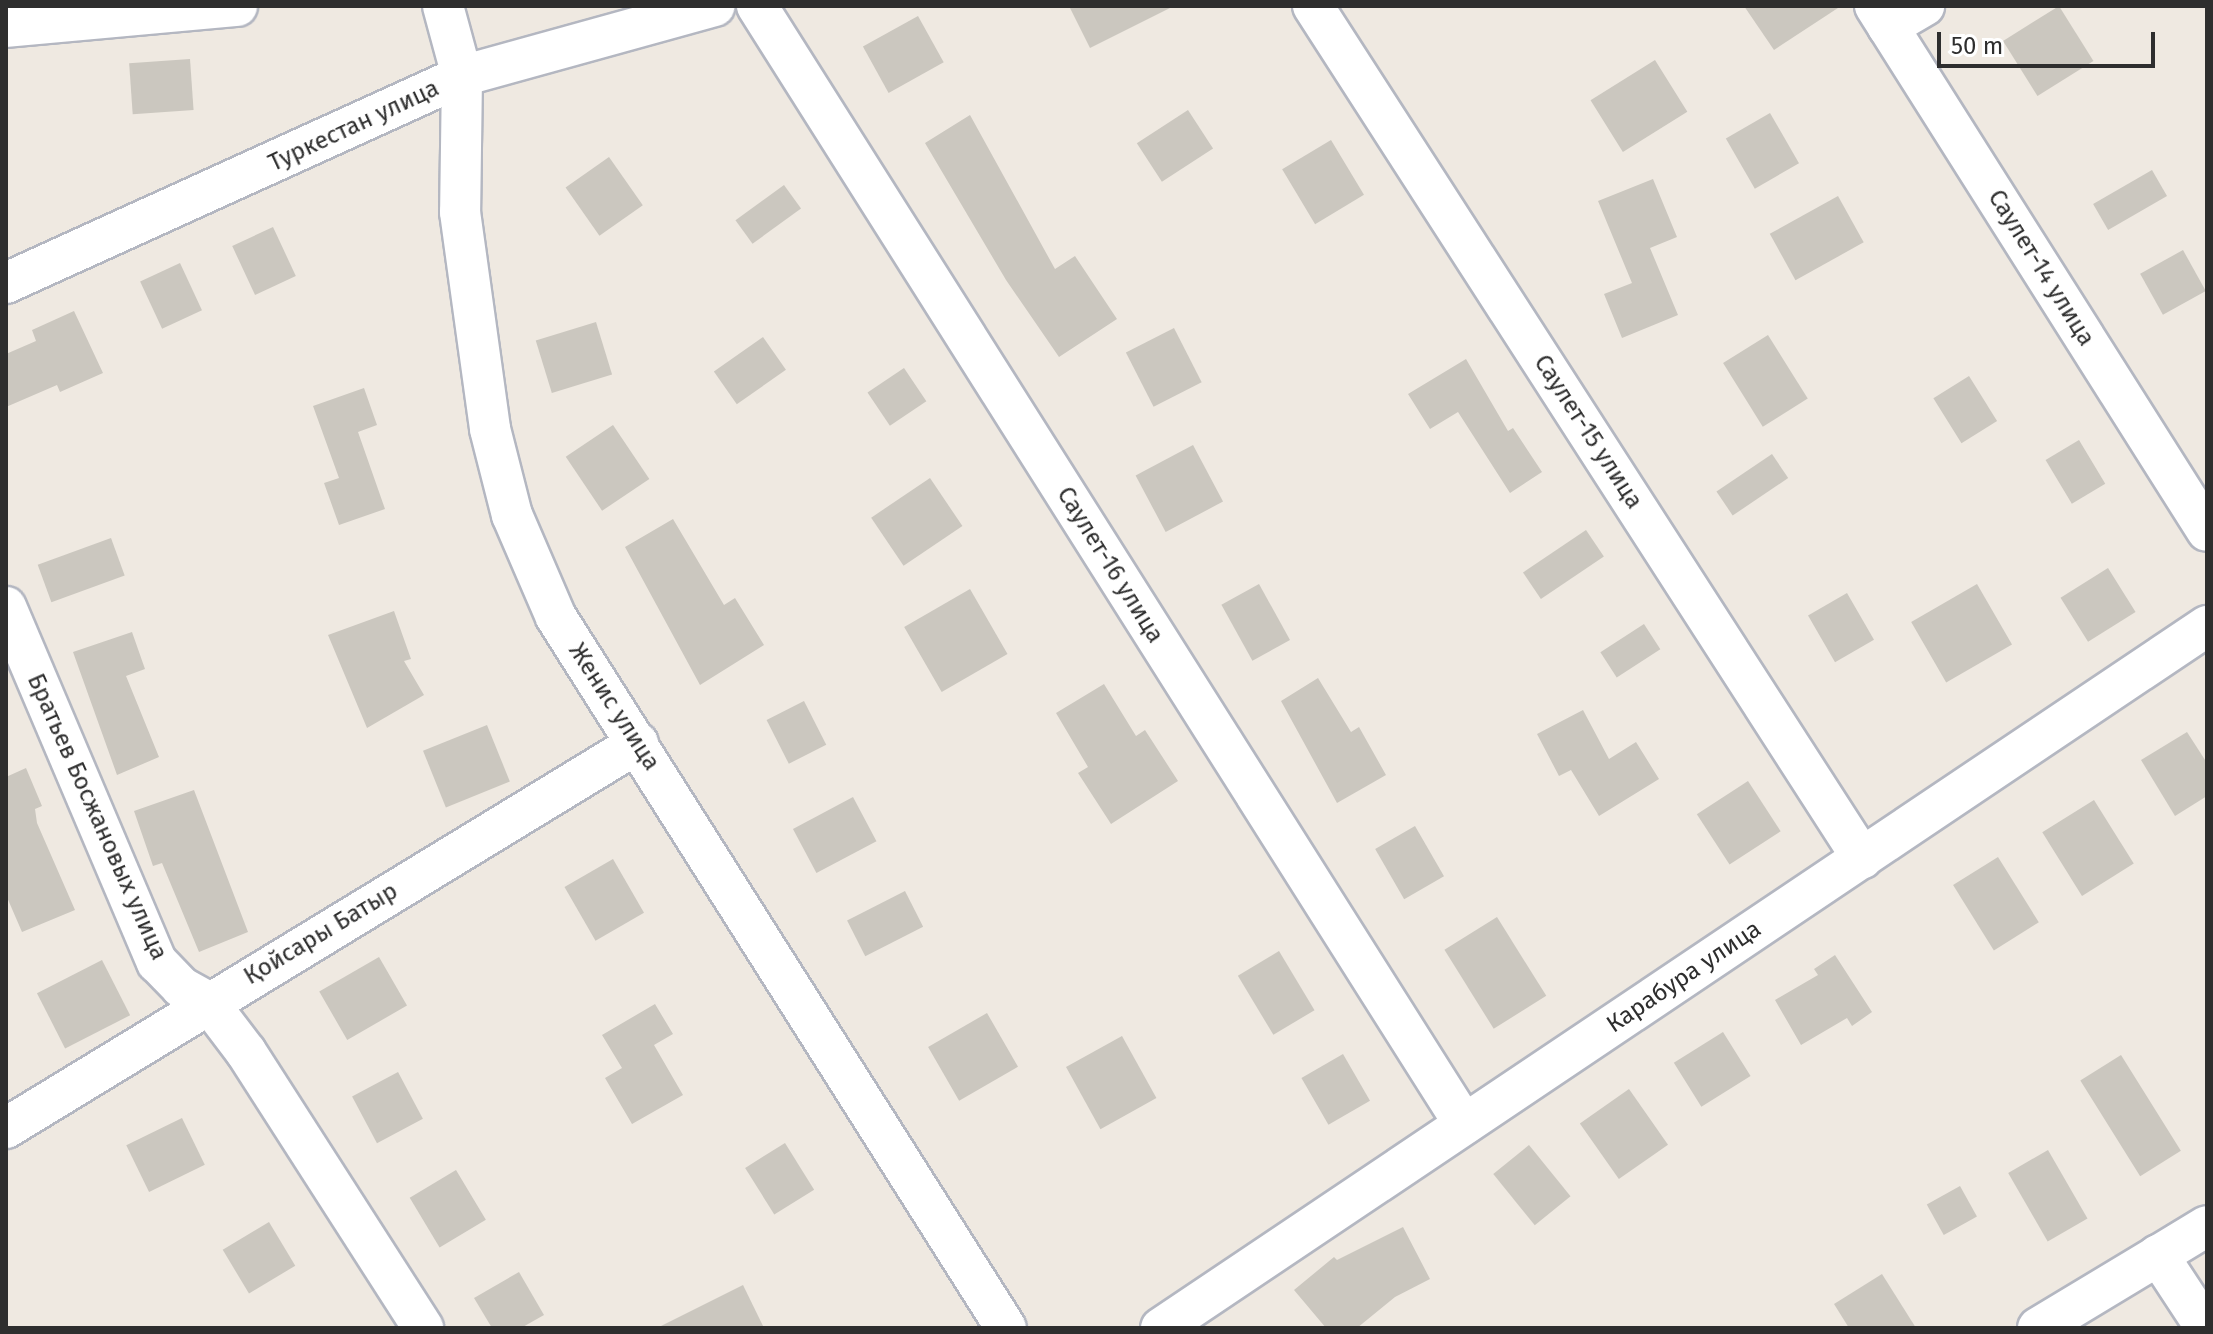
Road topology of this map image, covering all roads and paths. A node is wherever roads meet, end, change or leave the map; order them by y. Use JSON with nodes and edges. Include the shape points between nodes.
{"nodes":[{"id":1,"x":237,"y":6,"type":"edge"},
{"id":2,"x":443,"y":6,"type":"edge"},
{"id":3,"x":714,"y":6,"type":"edge"},
{"id":4,"x":757,"y":6,"type":"edge"},
{"id":5,"x":1313,"y":6,"type":"edge"},
{"id":6,"x":1924,"y":6,"type":"edge"},
{"id":7,"x":1882,"y":16,"type":"edge"},
{"id":8,"x":6,"y":27,"type":"edge"},
{"id":9,"x":462,"y":76,"type":"junction"},
{"id":10,"x":6,"y":283,"type":"edge"},
{"id":11,"x":2207,"y":531,"type":"edge"},
{"id":12,"x":6,"y":607,"type":"edge"},
{"id":13,"x":2207,"y":626,"type":"edge"},
{"id":14,"x":638,"y":743,"type":"junction"},
{"id":15,"x":1862,"y":858,"type":"junction"},
{"id":16,"x":208,"y":1002,"type":"junction"},
{"id":17,"x":1464,"y":1124,"type":"junction"},
{"id":18,"x":6,"y":1128,"type":"edge"},
{"id":19,"x":2207,"y":1226,"type":"edge"},
{"id":20,"x":2158,"y":1255,"type":"junction"},
{"id":21,"x":423,"y":1328,"type":"edge"},
{"id":22,"x":1006,"y":1328,"type":"edge"},
{"id":23,"x":1161,"y":1328,"type":"edge"},
{"id":24,"x":2038,"y":1328,"type":"edge"},
{"id":25,"x":2206,"y":1328,"type":"edge"}],
"edges":[{"from":1,"to":8,"type":"street"},
{"from":2,"to":9,"type":"street","name":"Женис улица"},
{"from":3,"to":9,"type":"street","name":"Туркестан улица"},
{"from":4,"to":17,"type":"street","name":"Саулет-16 улица"},
{"from":5,"to":15,"type":"street","name":"Саулет-15 улица"},
{"from":6,"to":7,"type":"street"},
{"from":7,"to":11,"type":"street","name":"Саулет-14 улица"},
{"from":9,"to":10,"type":"street","name":"Туркестан улица"},
{"from":9,"to":14,"type":"street","name":"Женис улица","via":[[460,212],[490,429],[512,515],[556,617]]},
{"from":12,"to":16,"type":"street","name":"Братьев Босжановых улица","via":[[157,962],[181,987]]},
{"from":13,"to":15,"type":"street","name":"Карабура улица"},
{"from":14,"to":16,"type":"street","name":"Қойсары Батыр"},
{"from":14,"to":22,"type":"street","name":"Женис улица"},
{"from":15,"to":17,"type":"street","name":"Карабура улица"},
{"from":16,"to":18,"type":"street","name":"Қойсары Батыр"},
{"from":16,"to":21,"type":"street","name":"Братьев Босжановых улица"},
{"from":17,"to":23,"type":"street","name":"Карабура улица"},
{"from":19,"to":20,"type":"street"},
{"from":20,"to":24,"type":"street"},
{"from":20,"to":25,"type":"street"}]}
